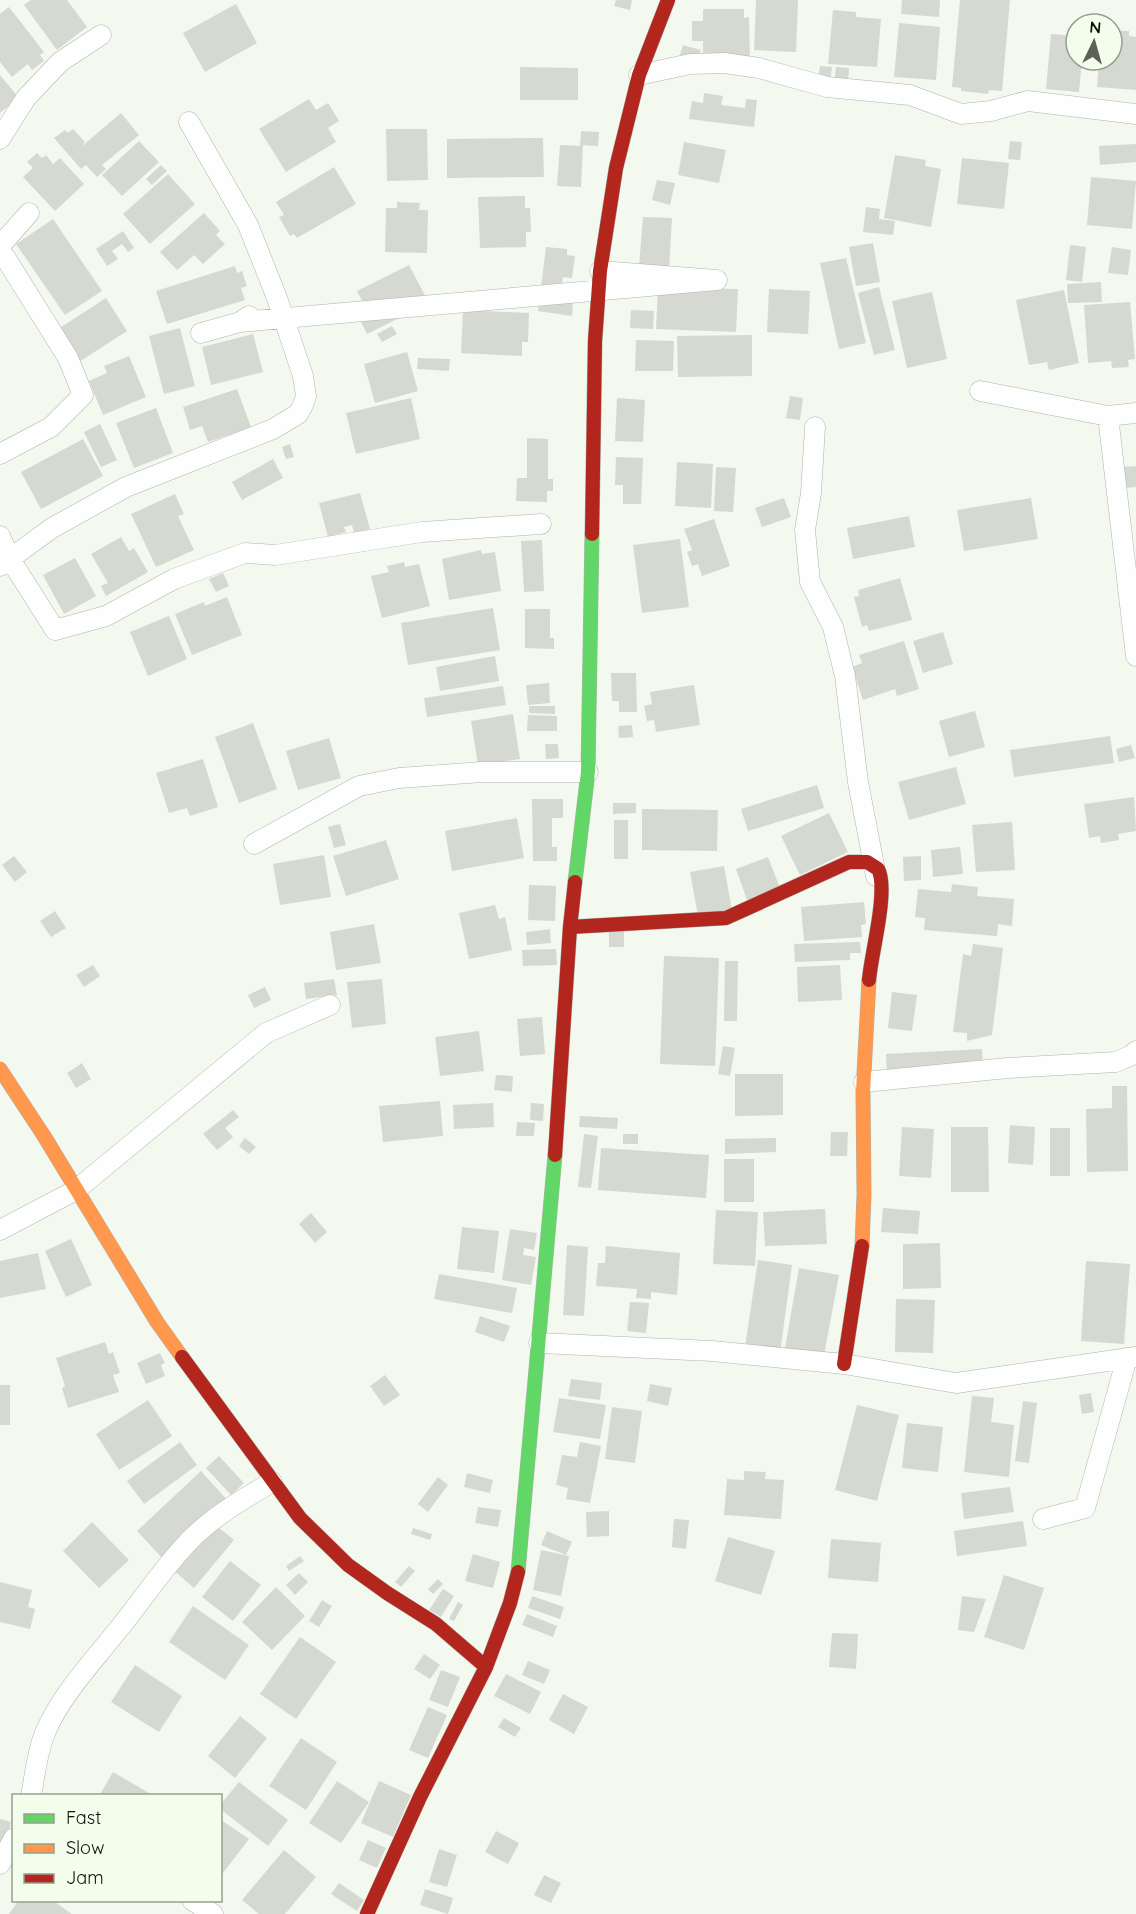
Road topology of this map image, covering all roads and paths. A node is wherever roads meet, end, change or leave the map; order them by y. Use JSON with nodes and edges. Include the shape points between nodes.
{"nodes":[{"id":1,"x":668,"y":0,"type":"edge"},
{"id":2,"x":101,"y":35,"type":"dead end"},
{"id":3,"x":639,"y":75,"type":"junction"},
{"id":4,"x":1136,"y":114,"type":"edge"},
{"id":5,"x":189,"y":122,"type":"dead end"},
{"id":6,"x":0,"y":139,"type":"edge"},
{"id":7,"x":29,"y":213,"type":"dead end"},
{"id":8,"x":3,"y":251,"type":"edge"},
{"id":9,"x":600,"y":271,"type":"junction"},
{"id":10,"x":277,"y":298,"type":"junction"},
{"id":11,"x":240,"y":322,"type":"junction"},
{"id":12,"x":201,"y":333,"type":"dead end"},
{"id":13,"x":980,"y":391,"type":"dead end"},
{"id":14,"x":1136,"y":413,"type":"edge"},
{"id":15,"x":1108,"y":416,"type":"junction"},
{"id":16,"x":815,"y":427,"type":"dead end"},
{"id":17,"x":0,"y":454,"type":"edge"},
{"id":18,"x":541,"y":524,"type":"dead end"},
{"id":19,"x":0,"y":536,"type":"edge"},
{"id":20,"x":5,"y":562,"type":"edge"},
{"id":21,"x":1136,"y":656,"type":"edge"},
{"id":22,"x":588,"y":772,"type":"junction"},
{"id":23,"x":254,"y":844,"type":"dead end"},
{"id":24,"x":878,"y":883,"type":"dead end"},
{"id":25,"x":570,"y":927,"type":"junction"},
{"id":26,"x":330,"y":1005,"type":"dead end"},
{"id":27,"x":1136,"y":1050,"type":"edge"},
{"id":28,"x":0,"y":1069,"type":"edge"},
{"id":29,"x":864,"y":1082,"type":"junction"},
{"id":30,"x":76,"y":1190,"type":"junction"},
{"id":31,"x":0,"y":1230,"type":"edge"},
{"id":32,"x":539,"y":1343,"type":"junction"},
{"id":33,"x":1132,"y":1358,"type":"edge"},
{"id":34,"x":844,"y":1364,"type":"junction"},
{"id":35,"x":272,"y":1482,"type":"junction"},
{"id":36,"x":1043,"y":1518,"type":"dead end"},
{"id":37,"x":486,"y":1667,"type":"junction"},
{"id":38,"x":31,"y":1794,"type":"edge"},
{"id":39,"x":12,"y":1842,"type":"edge"},
{"id":40,"x":0,"y":1864,"type":"edge"},
{"id":41,"x":195,"y":1902,"type":"edge"},
{"id":42,"x":213,"y":1914,"type":"edge"},
{"id":43,"x":367,"y":1914,"type":"edge"}],
"edges":[{"from":1,"to":3,"type":"street"},
{"from":2,"to":6,"type":"street","via":[[60,62],[26,98]]},
{"from":3,"to":4,"type":"street","via":[[690,64],[724,63],[759,68],[827,87],[910,95],[961,114],[991,111],[1028,100]]},
{"from":3,"to":9,"type":"street","via":[[616,168]]},
{"from":5,"to":10,"type":"street","via":[[248,225]]},
{"from":7,"to":8,"type":"street"},
{"from":8,"to":17,"type":"street","via":[[68,358],[83,395],[51,428]]},
{"from":9,"to":11,"type":"street","via":[[717,280]]},
{"from":9,"to":22,"type":"street","via":[[595,341]]},
{"from":10,"to":11,"type":"street"},
{"from":10,"to":20,"type":"street","via":[[303,376],[306,396],[298,414],[273,429],[126,487],[51,528]]},
{"from":11,"to":12,"type":"street"},
{"from":13,"to":15,"type":"street"},
{"from":14,"to":15,"type":"street"},
{"from":15,"to":21,"type":"street"},
{"from":16,"to":24,"type":"street","via":[[805,530],[810,582],[833,627],[845,676],[858,782]]},
{"from":18,"to":20,"type":"street","via":[[422,532],[275,555],[245,553],[174,579],[106,616],[55,630]]},
{"from":19,"to":20,"type":"street"},
{"from":22,"to":23,"type":"street","via":[[482,772],[399,778],[359,786]]},
{"from":22,"to":25,"type":"street"},
{"from":25,"to":29,"type":"street","via":[[726,918],[849,862],[870,863],[878,869],[882,883],[870,968]]},
{"from":25,"to":32,"type":"street"},
{"from":26,"to":30,"type":"street","via":[[266,1033]]},
{"from":27,"to":29,"type":"street","via":[[1116,1062]]},
{"from":28,"to":30,"type":"street"},
{"from":29,"to":34,"type":"street","via":[[862,1245]]},
{"from":30,"to":31,"type":"street"},
{"from":30,"to":35,"type":"street","via":[[157,1322]]},
{"from":32,"to":34,"type":"street","via":[[712,1351]]},
{"from":32,"to":37,"type":"street","via":[[520,1565]]},
{"from":33,"to":34,"type":"street","via":[[956,1383]]},
{"from":33,"to":36,"type":"street","via":[[1085,1508]]},
{"from":35,"to":37,"type":"street","via":[[300,1518],[348,1565],[436,1624]]},
{"from":35,"to":38,"type":"street","via":[[227,1509],[191,1539],[75,1684],[44,1735]]},
{"from":37,"to":43,"type":"street","via":[[420,1797]]},
{"from":39,"to":40,"type":"street"},
{"from":41,"to":42,"type":"street"}]}
